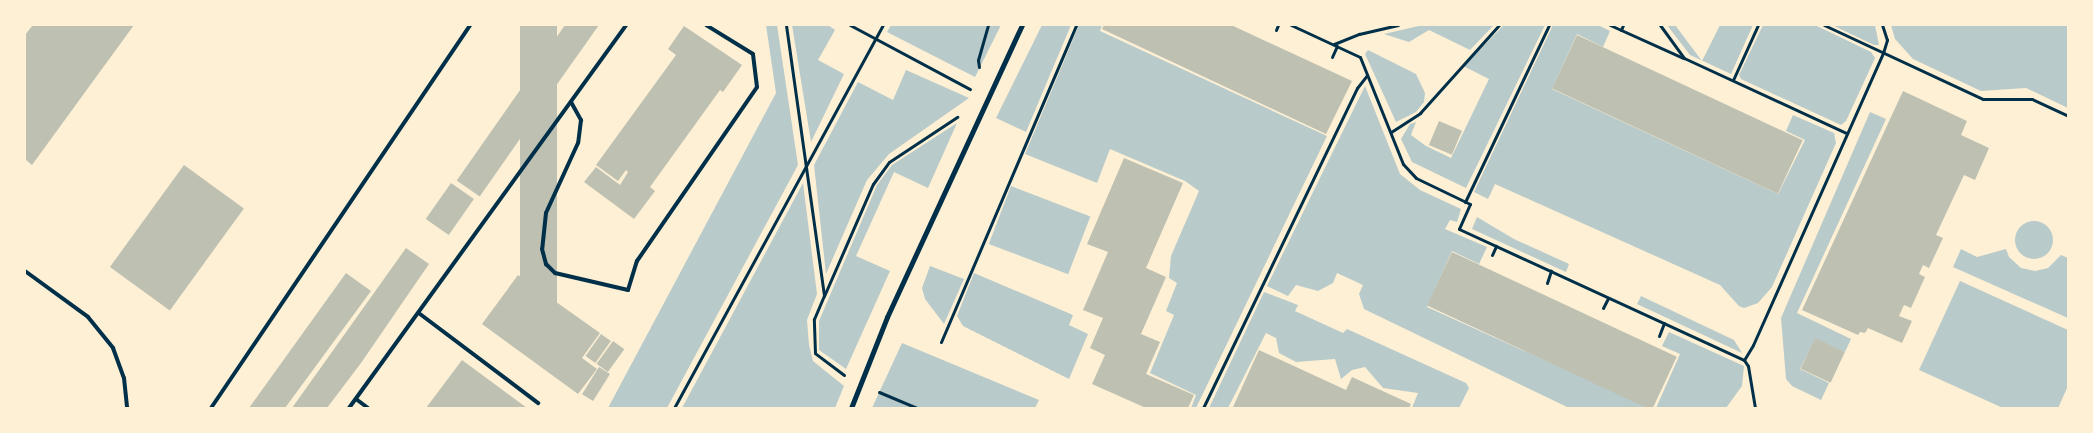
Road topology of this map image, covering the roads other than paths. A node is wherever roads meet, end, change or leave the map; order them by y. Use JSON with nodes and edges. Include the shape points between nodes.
{"nodes":[{"id":1,"x":470,"y":25,"type":"edge"},
{"id":2,"x":626,"y":25,"type":"edge"},
{"id":3,"x":706,"y":25,"type":"edge"},
{"id":4,"x":1022,"y":25,"type":"edge"},
{"id":5,"x":571,"y":102,"type":"junction"},
{"id":6,"x":25,"y":271,"type":"edge"},
{"id":7,"x":420,"y":314,"type":"junction"},
{"id":8,"x":356,"y":399,"type":"junction"},
{"id":9,"x":538,"y":403,"type":"dead end"},
{"id":10,"x":127,"y":408,"type":"edge"},
{"id":11,"x":211,"y":408,"type":"edge"},
{"id":12,"x":349,"y":408,"type":"edge"},
{"id":13,"x":368,"y":408,"type":"edge"},
{"id":14,"x":850,"y":408,"type":"edge"}],
"edges":[{"from":1,"to":11,"type":"lane"},
{"from":2,"to":5,"type":"lane"},
{"from":3,"to":5,"type":"lane","via":[[753,54],[757,87],[637,261],[628,290],[555,273],[546,264],[542,249],[546,212],[578,142],[582,120]]},
{"from":4,"to":14,"type":"street","via":[[887,317]]},
{"from":5,"to":7,"type":"lane"},
{"from":6,"to":10,"type":"lane","via":[[88,317],[113,348],[124,378]]},
{"from":7,"to":8,"type":"lane"},
{"from":7,"to":9,"type":"lane"},
{"from":8,"to":12,"type":"lane"},
{"from":8,"to":13,"type":"lane"}]}
